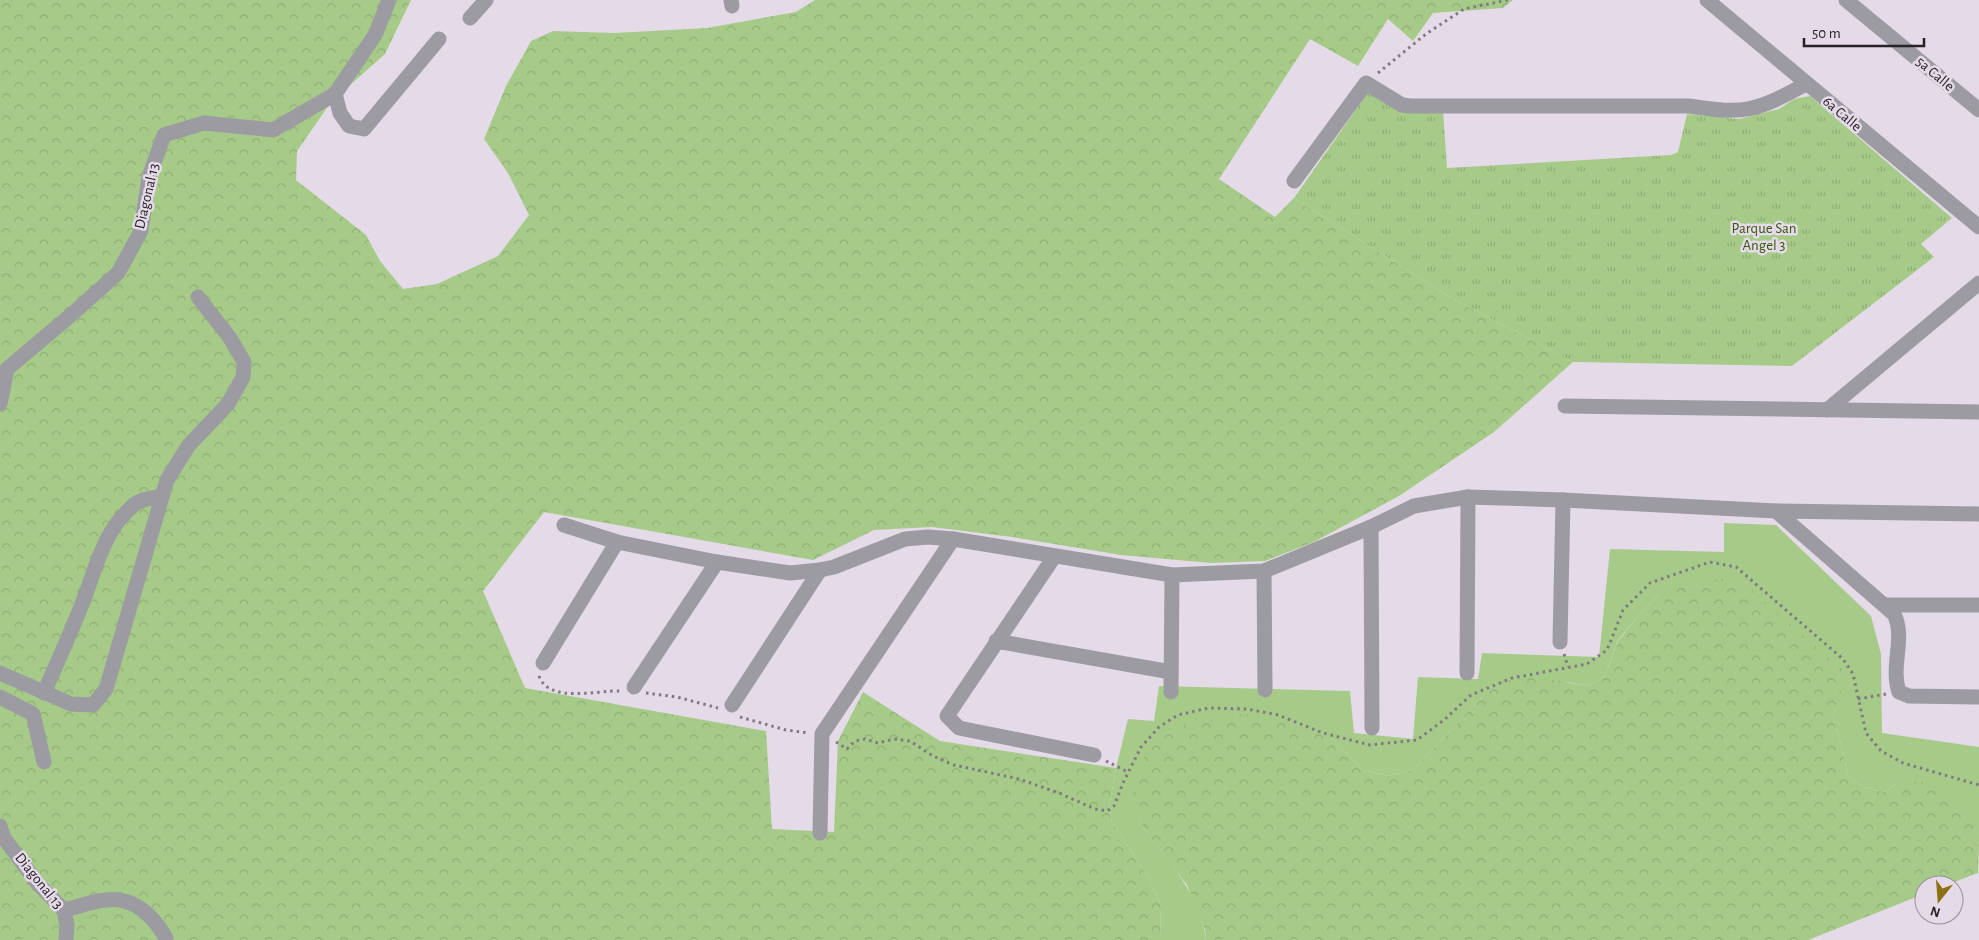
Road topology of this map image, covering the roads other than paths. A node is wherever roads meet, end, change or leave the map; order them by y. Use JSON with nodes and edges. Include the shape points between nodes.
{"nodes":[{"id":1,"x":389,"y":0,"type":"edge"},
{"id":2,"x":486,"y":0,"type":"edge"},
{"id":3,"x":1707,"y":0,"type":"edge"},
{"id":4,"x":1846,"y":0,"type":"edge"},
{"id":5,"x":470,"y":18,"type":"dead end"},
{"id":6,"x":439,"y":39,"type":"dead end"},
{"id":7,"x":1806,"y":84,"type":"junction"},
{"id":8,"x":335,"y":94,"type":"junction"},
{"id":9,"x":1979,"y":110,"type":"edge"},
{"id":10,"x":1294,"y":181,"type":"dead end"},
{"id":11,"x":1979,"y":228,"type":"edge"},
{"id":12,"x":1979,"y":283,"type":"edge"},
{"id":13,"x":198,"y":297,"type":"dead end"},
{"id":14,"x":0,"y":404,"type":"edge"},
{"id":15,"x":1564,"y":406,"type":"dead end"},
{"id":16,"x":1827,"y":410,"type":"junction"},
{"id":17,"x":1979,"y":412,"type":"edge"},
{"id":18,"x":162,"y":496,"type":"junction"},
{"id":19,"x":1468,"y":497,"type":"junction"},
{"id":20,"x":1562,"y":500,"type":"junction"},
{"id":21,"x":1776,"y":511,"type":"junction"},
{"id":22,"x":1979,"y":514,"type":"edge"},
{"id":23,"x":564,"y":525,"type":"dead end"},
{"id":24,"x":1371,"y":527,"type":"junction"},
{"id":25,"x":953,"y":539,"type":"junction"},
{"id":26,"x":617,"y":542,"type":"junction"},
{"id":27,"x":1054,"y":557,"type":"junction"},
{"id":28,"x":717,"y":562,"type":"junction"},
{"id":29,"x":820,"y":570,"type":"junction"},
{"id":30,"x":1264,"y":571,"type":"junction"},
{"id":31,"x":1172,"y":575,"type":"junction"},
{"id":32,"x":1885,"y":605,"type":"junction"},
{"id":33,"x":1979,"y":605,"type":"edge"},
{"id":34,"x":996,"y":641,"type":"junction"},
{"id":35,"x":1560,"y":642,"type":"dead end"},
{"id":36,"x":543,"y":663,"type":"road end"},
{"id":37,"x":1171,"y":672,"type":"junction"},
{"id":38,"x":0,"y":673,"type":"edge"},
{"id":39,"x":1467,"y":673,"type":"dead end"},
{"id":40,"x":634,"y":690,"type":"road end"},
{"id":41,"x":1265,"y":690,"type":"dead end"},
{"id":42,"x":44,"y":692,"type":"junction"},
{"id":43,"x":1171,"y":692,"type":"dead end"},
{"id":44,"x":0,"y":697,"type":"edge"},
{"id":45,"x":1979,"y":697,"type":"edge"},
{"id":46,"x":730,"y":710,"type":"road end"},
{"id":47,"x":1372,"y":728,"type":"dead end"},
{"id":48,"x":1094,"y":755,"type":"road end"},
{"id":49,"x":44,"y":762,"type":"dead end"},
{"id":50,"x":0,"y":826,"type":"edge"},
{"id":51,"x":820,"y":833,"type":"dead end"},
{"id":52,"x":64,"y":910,"type":"junction"},
{"id":53,"x":166,"y":938,"type":"dead end"},
{"id":54,"x":66,"y":940,"type":"edge"}],
"edges":[{"from":1,"to":8,"type":"street","name":"Diagonal 13","via":[[375,35]]},
{"from":2,"to":5,"type":"street"},
{"from":3,"to":7,"type":"street","name":"6a Calle"},
{"from":4,"to":9,"type":"street","name":"5a Calle"},
{"from":6,"to":8,"type":"street","via":[[364,129],[349,126],[340,113]]},
{"from":7,"to":10,"type":"street","via":[[1755,109],[1729,112],[1689,106],[1411,106],[1402,105],[1366,83]]},
{"from":7,"to":11,"type":"street","name":"6a Calle"},
{"from":8,"to":14,"type":"street","name":"Diagonal 13","via":[[273,130],[204,123],[164,135],[149,177],[141,231],[118,273],[7,369]]},
{"from":12,"to":16,"type":"street"},
{"from":13,"to":18,"type":"street","via":[[244,362],[243,377],[228,404],[189,446],[167,480]]},
{"from":15,"to":16,"type":"street"},
{"from":16,"to":17,"type":"street"},
{"from":18,"to":42,"type":"street","via":[[135,503],[112,531],[96,561],[81,607]]},
{"from":18,"to":42,"type":"street","via":[[106,689],[93,705],[71,704]]},
{"from":19,"to":20,"type":"street"},
{"from":19,"to":24,"type":"street","via":[[1414,506]]},
{"from":19,"to":39,"type":"street"},
{"from":20,"to":21,"type":"street"},
{"from":20,"to":35,"type":"street"},
{"from":21,"to":22,"type":"street"},
{"from":21,"to":32,"type":"street"},
{"from":23,"to":26,"type":"street"},
{"from":24,"to":30,"type":"street"},
{"from":24,"to":47,"type":"street"},
{"from":25,"to":27,"type":"street"},
{"from":25,"to":29,"type":"street","via":[[905,539]]},
{"from":25,"to":51,"type":"street","via":[[822,734]]},
{"from":26,"to":28,"type":"street"},
{"from":26,"to":36,"type":"street"},
{"from":27,"to":31,"type":"street"},
{"from":27,"to":34,"type":"street"},
{"from":28,"to":29,"type":"street","via":[[782,572]]},
{"from":28,"to":40,"type":"street"},
{"from":29,"to":46,"type":"street"},
{"from":30,"to":31,"type":"street"},
{"from":30,"to":41,"type":"street"},
{"from":31,"to":37,"type":"street"},
{"from":32,"to":33,"type":"street"},
{"from":32,"to":45,"type":"street","via":[[1898,622],[1895,681],[1899,692],[1909,696]]},
{"from":34,"to":37,"type":"street"},
{"from":34,"to":48,"type":"street","via":[[947,716],[959,728]]},
{"from":37,"to":43,"type":"street"},
{"from":38,"to":42,"type":"street"},
{"from":44,"to":49,"type":"street","via":[[32,714]]},
{"from":50,"to":52,"type":"street","name":"Diagonal 13","via":[[4,838],[38,884]]},
{"from":52,"to":53,"type":"street","via":[[108,899],[126,902],[149,914]]},
{"from":52,"to":54,"type":"street","name":"Diagonal 13"}]}
